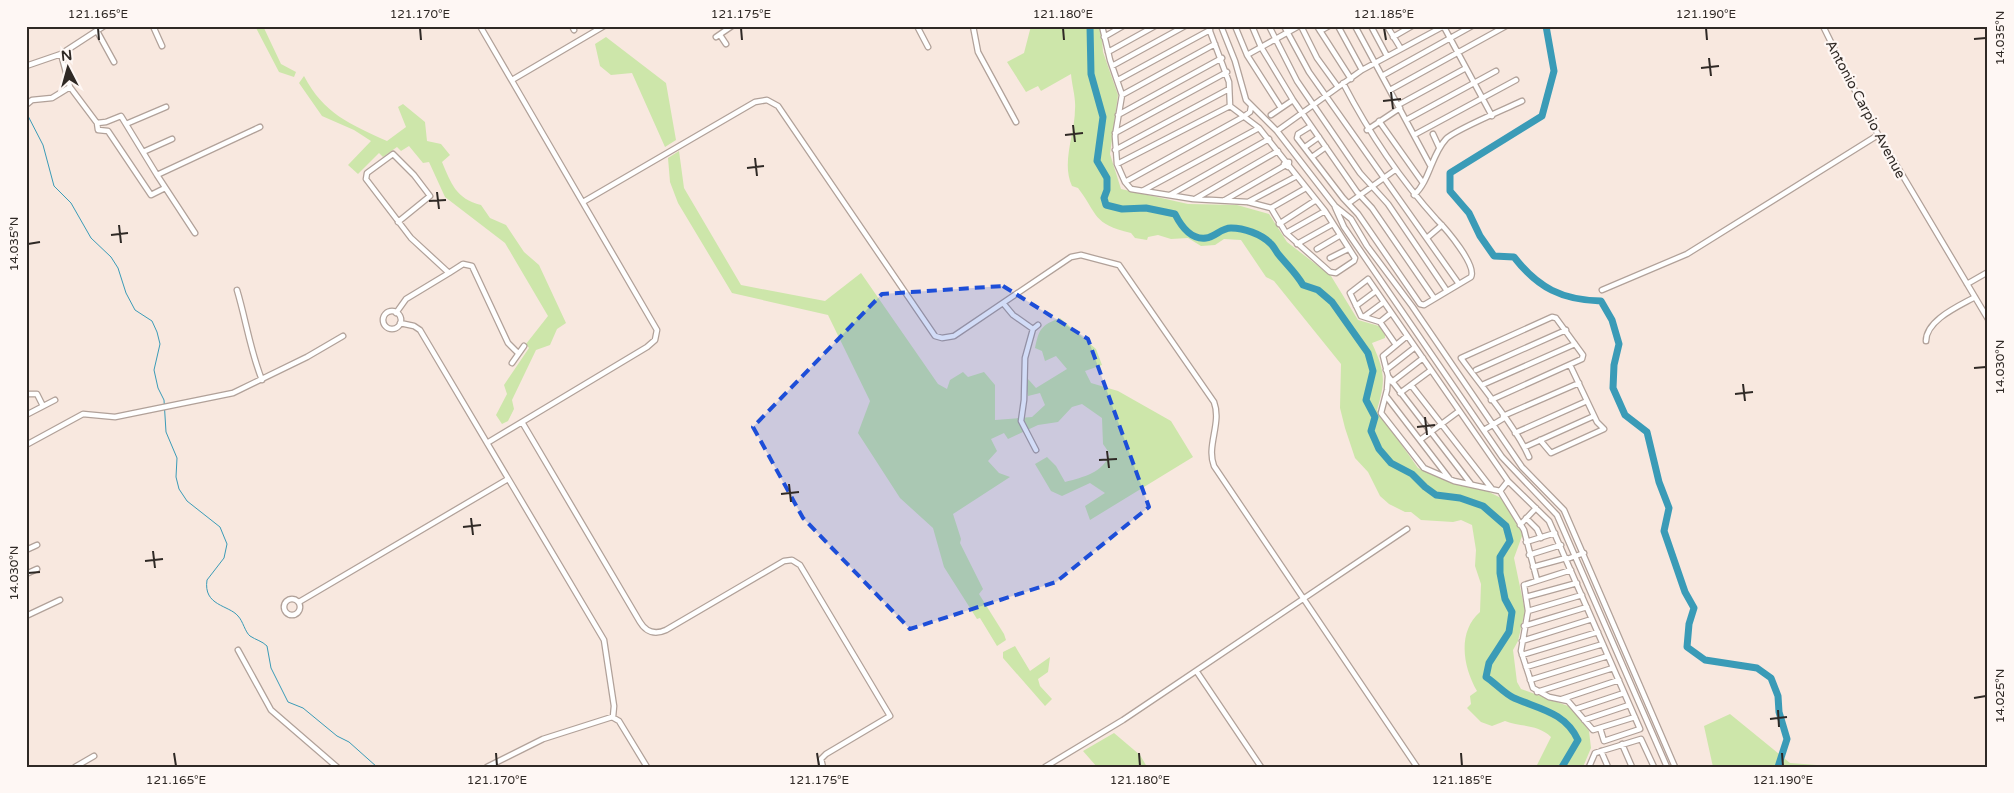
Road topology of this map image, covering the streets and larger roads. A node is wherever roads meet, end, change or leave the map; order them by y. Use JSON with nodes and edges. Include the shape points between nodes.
{"nodes":[{"id":1,"x":104,"y":26,"type":"edge"},
{"id":2,"x":153,"y":26,"type":"edge"},
{"id":3,"x":480,"y":26,"type":"edge"},
{"id":4,"x":604,"y":26,"type":"edge"},
{"id":5,"x":732,"y":26,"type":"edge"},
{"id":6,"x":917,"y":26,"type":"edge"},
{"id":7,"x":973,"y":26,"type":"edge"},
{"id":8,"x":1102,"y":26,"type":"edge"},
{"id":9,"x":1123,"y":26,"type":"edge"},
{"id":10,"x":1155,"y":26,"type":"edge"},
{"id":11,"x":1185,"y":26,"type":"edge"},
{"id":12,"x":1222,"y":26,"type":"edge"},
{"id":13,"x":1235,"y":26,"type":"edge"},
{"id":14,"x":1252,"y":26,"type":"edge"},
{"id":15,"x":1269,"y":26,"type":"edge"},
{"id":16,"x":1284,"y":26,"type":"edge"},
{"id":17,"x":1300,"y":26,"type":"edge"},
{"id":18,"x":1329,"y":26,"type":"edge"},
{"id":19,"x":1338,"y":26,"type":"edge"},
{"id":20,"x":1355,"y":26,"type":"edge"},
{"id":21,"x":1371,"y":26,"type":"edge"},
{"id":22,"x":1387,"y":26,"type":"edge"},
{"id":23,"x":1412,"y":26,"type":"edge"},
{"id":24,"x":1444,"y":26,"type":"edge"},
{"id":25,"x":1472,"y":26,"type":"edge"},
{"id":26,"x":1506,"y":26,"type":"edge"},
{"id":27,"x":1823,"y":26,"type":"edge"},
{"id":28,"x":1209,"y":28,"type":"edge"},
{"id":29,"x":1319,"y":29,"type":"edge"},
{"id":30,"x":97,"y":31,"type":"junction"},
{"id":31,"x":1287,"y":33,"type":"junction"},
{"id":32,"x":1104,"y":37,"type":"junction"},
{"id":33,"x":1392,"y":37,"type":"junction"},
{"id":34,"x":1450,"y":38,"type":"junction"},
{"id":35,"x":1274,"y":40,"type":"junction"},
{"id":36,"x":726,"y":44,"type":"dead end"},
{"id":37,"x":1216,"y":44,"type":"junction"},
{"id":38,"x":162,"y":46,"type":"dead end"},
{"id":39,"x":1261,"y":47,"type":"junction"},
{"id":40,"x":928,"y":48,"type":"dead end"},
{"id":41,"x":1401,"y":49,"type":"junction"},
{"id":42,"x":1108,"y":52,"type":"junction"},
{"id":43,"x":1458,"y":53,"type":"junction"},
{"id":44,"x":61,"y":54,"type":"junction"},
{"id":45,"x":1247,"y":55,"type":"junction"},
{"id":46,"x":1388,"y":56,"type":"junction"},
{"id":47,"x":1222,"y":58,"type":"junction"},
{"id":48,"x":114,"y":62,"type":"dead end"},
{"id":49,"x":1374,"y":63,"type":"junction"},
{"id":50,"x":26,"y":66,"type":"edge"},
{"id":51,"x":1112,"y":66,"type":"junction"},
{"id":52,"x":1466,"y":68,"type":"junction"},
{"id":53,"x":1362,"y":70,"type":"junction"},
{"id":54,"x":1496,"y":71,"type":"dead end"},
{"id":55,"x":1226,"y":72,"type":"junction"},
{"id":56,"x":1382,"y":76,"type":"junction"},
{"id":57,"x":1351,"y":79,"type":"junction"},
{"id":58,"x":512,"y":80,"type":"junction"},
{"id":59,"x":1118,"y":80,"type":"junction"},
{"id":60,"x":1516,"y":80,"type":"dead end"},
{"id":61,"x":1343,"y":83,"type":"junction"},
{"id":62,"x":1474,"y":83,"type":"junction"},
{"id":63,"x":70,"y":87,"type":"junction"},
{"id":64,"x":1338,"y":87,"type":"junction"},
{"id":65,"x":1229,"y":89,"type":"junction"},
{"id":66,"x":1390,"y":90,"type":"junction"},
{"id":67,"x":1122,"y":95,"type":"junction"},
{"id":68,"x":1327,"y":96,"type":"junction"},
{"id":69,"x":26,"y":97,"type":"edge"},
{"id":70,"x":1482,"y":98,"type":"junction"},
{"id":71,"x":32,"y":100,"type":"junction"},
{"id":72,"x":1293,"y":100,"type":"junction"},
{"id":73,"x":1522,"y":101,"type":"dead end"},
{"id":74,"x":27,"y":104,"type":"edge"},
{"id":75,"x":1230,"y":106,"type":"junction"},
{"id":76,"x":1315,"y":106,"type":"junction"},
{"id":77,"x":1399,"y":106,"type":"junction"},
{"id":78,"x":166,"y":107,"type":"dead end"},
{"id":79,"x":1251,"y":107,"type":"junction"},
{"id":80,"x":1281,"y":108,"type":"junction"},
{"id":81,"x":1303,"y":112,"type":"junction"},
{"id":82,"x":1118,"y":114,"type":"junction"},
{"id":83,"x":1271,"y":114,"type":"dead end"},
{"id":84,"x":1492,"y":116,"type":"junction"},
{"id":85,"x":1243,"y":117,"type":"junction"},
{"id":86,"x":1406,"y":120,"type":"junction"},
{"id":87,"x":1379,"y":121,"type":"junction"},
{"id":88,"x":1016,"y":122,"type":"dead end"},
{"id":89,"x":97,"y":123,"type":"junction"},
{"id":90,"x":126,"y":124,"type":"junction"},
{"id":91,"x":1311,"y":126,"type":"junction"},
{"id":92,"x":260,"y":127,"type":"dead end"},
{"id":93,"x":1259,"y":128,"type":"junction"},
{"id":94,"x":1368,"y":130,"type":"junction"},
{"id":95,"x":1277,"y":131,"type":"junction"},
{"id":96,"x":1115,"y":132,"type":"junction"},
{"id":97,"x":1433,"y":134,"type":"dead end"},
{"id":98,"x":1414,"y":135,"type":"junction"},
{"id":99,"x":1878,"y":135,"type":"junction"},
{"id":100,"x":1319,"y":136,"type":"junction"},
{"id":101,"x":172,"y":139,"type":"dead end"},
{"id":102,"x":1269,"y":139,"type":"junction"},
{"id":103,"x":1304,"y":147,"type":"junction"},
{"id":104,"x":1326,"y":147,"type":"junction"},
{"id":105,"x":1439,"y":148,"type":"junction"},
{"id":106,"x":1115,"y":150,"type":"junction"},
{"id":107,"x":143,"y":152,"type":"junction"},
{"id":108,"x":1278,"y":152,"type":"junction"},
{"id":109,"x":1312,"y":158,"type":"junction"},
{"id":110,"x":1117,"y":164,"type":"junction"},
{"id":111,"x":1286,"y":164,"type":"junction"},
{"id":112,"x":1430,"y":165,"type":"junction"},
{"id":113,"x":1395,"y":170,"type":"junction"},
{"id":114,"x":157,"y":175,"type":"junction"},
{"id":115,"x":1297,"y":176,"type":"junction"},
{"id":116,"x":1384,"y":179,"type":"junction"},
{"id":117,"x":1125,"y":182,"type":"junction"},
{"id":118,"x":1424,"y":183,"type":"junction"},
{"id":119,"x":1372,"y":187,"type":"junction"},
{"id":120,"x":165,"y":188,"type":"junction"},
{"id":121,"x":1306,"y":188,"type":"junction"},
{"id":122,"x":1144,"y":190,"type":"junction"},
{"id":123,"x":1169,"y":195,"type":"junction"},
{"id":124,"x":1360,"y":195,"type":"junction"},
{"id":125,"x":1414,"y":195,"type":"junction"},
{"id":126,"x":1193,"y":199,"type":"junction"},
{"id":127,"x":1316,"y":200,"type":"junction"},
{"id":128,"x":1223,"y":201,"type":"junction"},
{"id":129,"x":583,"y":202,"type":"junction"},
{"id":130,"x":1248,"y":202,"type":"junction"},
{"id":131,"x":1349,"y":203,"type":"junction"},
{"id":132,"x":1335,"y":206,"type":"junction"},
{"id":133,"x":1271,"y":208,"type":"junction"},
{"id":134,"x":1325,"y":211,"type":"junction"},
{"id":135,"x":398,"y":222,"type":"junction"},
{"id":136,"x":1280,"y":224,"type":"junction"},
{"id":137,"x":1331,"y":225,"type":"junction"},
{"id":138,"x":1442,"y":225,"type":"junction"},
{"id":139,"x":195,"y":233,"type":"dead end"},
{"id":140,"x":1286,"y":233,"type":"junction"},
{"id":141,"x":1339,"y":236,"type":"junction"},
{"id":142,"x":1428,"y":237,"type":"junction"},
{"id":143,"x":1297,"y":244,"type":"junction"},
{"id":144,"x":1317,"y":249,"type":"dead end"},
{"id":145,"x":1348,"y":249,"type":"junction"},
{"id":146,"x":1330,"y":258,"type":"dead end"},
{"id":147,"x":1988,"y":272,"type":"edge"},
{"id":148,"x":449,"y":273,"type":"junction"},
{"id":149,"x":1459,"y":284,"type":"junction"},
{"id":150,"x":1967,"y":284,"type":"junction"},
{"id":151,"x":237,"y":290,"type":"dead end"},
{"id":152,"x":1602,"y":290,"type":"dead end"},
{"id":153,"x":1376,"y":291,"type":"junction"},
{"id":154,"x":1447,"y":291,"type":"junction"},
{"id":155,"x":1975,"y":297,"type":"junction"},
{"id":156,"x":1434,"y":298,"type":"junction"},
{"id":157,"x":1384,"y":302,"type":"junction"},
{"id":158,"x":1003,"y":303,"type":"junction"},
{"id":159,"x":1356,"y":306,"type":"junction"},
{"id":160,"x":396,"y":313,"type":"junction"},
{"id":161,"x":1392,"y":313,"type":"junction"},
{"id":162,"x":1365,"y":316,"type":"dead end"},
{"id":163,"x":1988,"y":319,"type":"edge"},
{"id":164,"x":1380,"y":322,"type":"junction"},
{"id":165,"x":400,"y":323,"type":"junction"},
{"id":166,"x":1038,"y":325,"type":"dead end"},
{"id":167,"x":1033,"y":329,"type":"junction"},
{"id":168,"x":1566,"y":330,"type":"junction"},
{"id":169,"x":343,"y":336,"type":"dead end"},
{"id":170,"x":1407,"y":336,"type":"junction"},
{"id":171,"x":1926,"y":340,"type":"dead end"},
{"id":172,"x":1575,"y":344,"type":"junction"},
{"id":173,"x":1396,"y":345,"type":"junction"},
{"id":174,"x":524,"y":346,"type":"dead end"},
{"id":175,"x":1414,"y":348,"type":"dead end"},
{"id":176,"x":518,"y":353,"type":"junction"},
{"id":177,"x":1422,"y":358,"type":"junction"},
{"id":178,"x":512,"y":363,"type":"dead end"},
{"id":179,"x":1570,"y":364,"type":"junction"},
{"id":180,"x":1386,"y":370,"type":"junction"},
{"id":181,"x":1431,"y":370,"type":"junction"},
{"id":182,"x":1476,"y":370,"type":"dead end"},
{"id":183,"x":1388,"y":376,"type":"junction"},
{"id":184,"x":262,"y":380,"type":"junction"},
{"id":185,"x":1392,"y":382,"type":"junction"},
{"id":186,"x":1579,"y":382,"type":"junction"},
{"id":187,"x":1411,"y":385,"type":"junction"},
{"id":188,"x":1482,"y":385,"type":"dead end"},
{"id":189,"x":1400,"y":393,"type":"junction"},
{"id":190,"x":26,"y":394,"type":"edge"},
{"id":191,"x":1386,"y":396,"type":"junction"},
{"id":192,"x":55,"y":400,"type":"dead end"},
{"id":193,"x":1491,"y":400,"type":"junction"},
{"id":194,"x":1587,"y":401,"type":"junction"},
{"id":195,"x":44,"y":406,"type":"junction"},
{"id":196,"x":1459,"y":411,"type":"junction"},
{"id":197,"x":26,"y":415,"type":"edge"},
{"id":198,"x":1503,"y":416,"type":"junction"},
{"id":199,"x":1594,"y":416,"type":"junction"},
{"id":200,"x":522,"y":422,"type":"junction"},
{"id":201,"x":1493,"y":423,"type":"junction"},
{"id":202,"x":1442,"y":424,"type":"junction"},
{"id":203,"x":1484,"y":430,"type":"junction"},
{"id":204,"x":1431,"y":432,"type":"junction"},
{"id":205,"x":1515,"y":433,"type":"junction"},
{"id":206,"x":1420,"y":440,"type":"junction"},
{"id":207,"x":1540,"y":440,"type":"junction"},
{"id":208,"x":487,"y":443,"type":"junction"},
{"id":209,"x":26,"y":444,"type":"edge"},
{"id":210,"x":1525,"y":447,"type":"junction"},
{"id":211,"x":1036,"y":450,"type":"dead end"},
{"id":212,"x":1529,"y":457,"type":"dead end"},
{"id":213,"x":508,"y":479,"type":"junction"},
{"id":214,"x":1449,"y":479,"type":"junction"},
{"id":215,"x":1508,"y":481,"type":"junction"},
{"id":216,"x":1472,"y":485,"type":"junction"},
{"id":217,"x":1492,"y":490,"type":"junction"},
{"id":218,"x":1500,"y":491,"type":"junction"},
{"id":219,"x":1536,"y":508,"type":"junction"},
{"id":220,"x":1526,"y":518,"type":"junction"},
{"id":221,"x":1520,"y":524,"type":"junction"},
{"id":222,"x":1407,"y":530,"type":"dead end"},
{"id":223,"x":1555,"y":533,"type":"junction"},
{"id":224,"x":1541,"y":538,"type":"junction"},
{"id":225,"x":1526,"y":542,"type":"junction"},
{"id":226,"x":37,"y":545,"type":"dead end"},
{"id":227,"x":1561,"y":545,"type":"junction"},
{"id":228,"x":26,"y":550,"type":"edge"},
{"id":229,"x":1584,"y":553,"type":"junction"},
{"id":230,"x":1530,"y":555,"type":"junction"},
{"id":231,"x":1576,"y":557,"type":"junction"},
{"id":232,"x":1567,"y":560,"type":"junction"},
{"id":233,"x":1533,"y":568,"type":"junction"},
{"id":234,"x":37,"y":569,"type":"dead end"},
{"id":235,"x":1571,"y":570,"type":"junction"},
{"id":236,"x":26,"y":574,"type":"edge"},
{"id":237,"x":1537,"y":580,"type":"junction"},
{"id":238,"x":1577,"y":583,"type":"junction"},
{"id":239,"x":1582,"y":595,"type":"junction"},
{"id":240,"x":1526,"y":597,"type":"junction"},
{"id":241,"x":1304,"y":599,"type":"junction"},
{"id":242,"x":60,"y":600,"type":"dead end"},
{"id":243,"x":299,"y":602,"type":"dead end"},
{"id":244,"x":1587,"y":607,"type":"junction"},
{"id":245,"x":1528,"y":611,"type":"junction"},
{"id":246,"x":26,"y":616,"type":"edge"},
{"id":247,"x":1592,"y":619,"type":"junction"},
{"id":248,"x":1524,"y":626,"type":"junction"},
{"id":249,"x":1598,"y":632,"type":"junction"},
{"id":250,"x":1522,"y":641,"type":"junction"},
{"id":251,"x":1603,"y":644,"type":"junction"},
{"id":252,"x":238,"y":650,"type":"dead end"},
{"id":253,"x":1522,"y":655,"type":"junction"},
{"id":254,"x":1608,"y":656,"type":"junction"},
{"id":255,"x":1526,"y":667,"type":"junction"},
{"id":256,"x":1614,"y":668,"type":"junction"},
{"id":257,"x":1197,"y":672,"type":"junction"},
{"id":258,"x":1530,"y":680,"type":"junction"},
{"id":259,"x":1619,"y":680,"type":"junction"},
{"id":260,"x":1537,"y":692,"type":"junction"},
{"id":261,"x":1624,"y":693,"type":"junction"},
{"id":262,"x":1561,"y":700,"type":"junction"},
{"id":263,"x":1629,"y":705,"type":"junction"},
{"id":264,"x":1576,"y":709,"type":"junction"},
{"id":265,"x":613,"y":717,"type":"junction"},
{"id":266,"x":1634,"y":717,"type":"junction"},
{"id":267,"x":1584,"y":720,"type":"junction"},
{"id":268,"x":1600,"y":728,"type":"junction"},
{"id":269,"x":1622,"y":744,"type":"junction"},
{"id":270,"x":1602,"y":751,"type":"junction"},
{"id":271,"x":94,"y":756,"type":"dead end"},
{"id":272,"x":329,"y":760,"type":"junction"},
{"id":273,"x":76,"y":767,"type":"edge"},
{"id":274,"x":326,"y":767,"type":"edge"},
{"id":275,"x":337,"y":767,"type":"edge"},
{"id":276,"x":487,"y":767,"type":"edge"},
{"id":277,"x":647,"y":767,"type":"edge"},
{"id":278,"x":823,"y":767,"type":"edge"},
{"id":279,"x":1045,"y":767,"type":"edge"},
{"id":280,"x":1261,"y":767,"type":"edge"},
{"id":281,"x":1417,"y":767,"type":"edge"},
{"id":282,"x":1590,"y":767,"type":"edge"},
{"id":283,"x":1608,"y":767,"type":"edge"},
{"id":284,"x":1632,"y":767,"type":"edge"},
{"id":285,"x":1654,"y":767,"type":"edge"},
{"id":286,"x":1667,"y":767,"type":"edge"},
{"id":287,"x":1675,"y":767,"type":"edge"}],
"edges":[{"from":1,"to":30,"type":"street"},
{"from":2,"to":38,"type":"street"},
{"from":3,"to":58,"type":"street"},
{"from":4,"to":58,"type":"street"},
{"from":5,"to":36,"type":"street","via":[[718,36]]},
{"from":6,"to":40,"type":"street"},
{"from":7,"to":88,"type":"street","via":[[978,52]]},
{"from":8,"to":32,"type":"street"},
{"from":9,"to":32,"type":"street"},
{"from":10,"to":42,"type":"street"},
{"from":11,"to":51,"type":"street"},
{"from":12,"to":79,"type":"street"},
{"from":13,"to":45,"type":"street"},
{"from":14,"to":39,"type":"street"},
{"from":15,"to":35,"type":"street"},
{"from":16,"to":31,"type":"street"},
{"from":17,"to":31,"type":"street"},
{"from":17,"to":64,"type":"street"},
{"from":18,"to":29,"type":"street"},
{"from":19,"to":53,"type":"street"},
{"from":20,"to":49,"type":"street"},
{"from":21,"to":46,"type":"street"},
{"from":22,"to":33,"type":"street"},
{"from":23,"to":33,"type":"street"},
{"from":24,"to":34,"type":"street"},
{"from":24,"to":41,"type":"street"},
{"from":25,"to":34,"type":"street"},
{"from":26,"to":43,"type":"street"},
{"from":27,"to":99,"type":"street","name":"Antonio Carpio Avenue"},
{"from":28,"to":37,"type":"street"},
{"from":28,"to":59,"type":"street"},
{"from":29,"to":57,"type":"street"},
{"from":30,"to":44,"type":"street"},
{"from":30,"to":48,"type":"street"},
{"from":31,"to":35,"type":"street"},
{"from":31,"to":68,"type":"street"},
{"from":32,"to":42,"type":"street"},
{"from":33,"to":41,"type":"street"},
{"from":34,"to":43,"type":"street"},
{"from":34,"to":56,"type":"street"},
{"from":35,"to":39,"type":"street"},
{"from":35,"to":76,"type":"street"},
{"from":37,"to":47,"type":"street"},
{"from":37,"to":67,"type":"street"},
{"from":39,"to":45,"type":"street"},
{"from":39,"to":72,"type":"street"},
{"from":41,"to":46,"type":"street"},
{"from":42,"to":51,"type":"street"},
{"from":43,"to":52,"type":"street"},
{"from":43,"to":66,"type":"street"},
{"from":44,"to":50,"type":"street"},
{"from":44,"to":63,"type":"street"},
{"from":45,"to":80,"type":"street"},
{"from":46,"to":49,"type":"street"},
{"from":47,"to":55,"type":"street"},
{"from":47,"to":82,"type":"street"},
{"from":49,"to":53,"type":"street"},
{"from":49,"to":56,"type":"street"},
{"from":51,"to":59,"type":"street"},
{"from":52,"to":62,"type":"street"},
{"from":52,"to":77,"type":"street"},
{"from":53,"to":57,"type":"street"},
{"from":54,"to":62,"type":"street"},
{"from":55,"to":65,"type":"street"},
{"from":55,"to":96,"type":"street"},
{"from":56,"to":66,"type":"street"},
{"from":57,"to":61,"type":"street"},
{"from":58,"to":129,"type":"street"},
{"from":59,"to":67,"type":"street"},
{"from":60,"to":70,"type":"street"},
{"from":61,"to":64,"type":"street"},
{"from":61,"to":94,"type":"street"},
{"from":62,"to":70,"type":"street"},
{"from":62,"to":86,"type":"street"},
{"from":63,"to":71,"type":"street","via":[[52,98]]},
{"from":63,"to":89,"type":"street"},
{"from":64,"to":68,"type":"street"},
{"from":65,"to":75,"type":"street"},
{"from":65,"to":106,"type":"street"},
{"from":66,"to":77,"type":"street"},
{"from":67,"to":82,"type":"street"},
{"from":68,"to":76,"type":"street"},
{"from":68,"to":116,"type":"street"},
{"from":69,"to":71,"type":"street"},
{"from":70,"to":84,"type":"street"},
{"from":70,"to":98,"type":"street"},
{"from":71,"to":74,"type":"street"},
{"from":72,"to":80,"type":"street"},
{"from":72,"to":81,"type":"street"},
{"from":73,"to":84,"type":"street"},
{"from":75,"to":85,"type":"street"},
{"from":75,"to":110,"type":"street"},
{"from":76,"to":81,"type":"street"},
{"from":76,"to":119,"type":"street"},
{"from":77,"to":86,"type":"street"},
{"from":77,"to":87,"type":"street"},
{"from":78,"to":90,"type":"street"},
{"from":79,"to":85,"type":"street"},
{"from":79,"to":95,"type":"street"},
{"from":80,"to":83,"type":"street"},
{"from":81,"to":91,"type":"street"},
{"from":81,"to":95,"type":"street"},
{"from":82,"to":96,"type":"street"},
{"from":84,"to":105,"type":"street","via":[[1447,137]]},
{"from":85,"to":93,"type":"street"},
{"from":85,"to":117,"type":"street"},
{"from":86,"to":98,"type":"street"},
{"from":87,"to":94,"type":"street"},
{"from":87,"to":118,"type":"street"},
{"from":89,"to":90,"type":"street","via":[[119,115]]},
{"from":89,"to":120,"type":"street","via":[[98,130],[108,131],[151,195]]},
{"from":90,"to":107,"type":"street"},
{"from":91,"to":100,"type":"street"},
{"from":91,"to":103,"type":"street","via":[[1296,136]]},
{"from":92,"to":114,"type":"street"},
{"from":93,"to":102,"type":"street"},
{"from":93,"to":122,"type":"street"},
{"from":94,"to":113,"type":"street"},
{"from":95,"to":132,"type":"street"},
{"from":96,"to":106,"type":"street"},
{"from":97,"to":105,"type":"street"},
{"from":98,"to":112,"type":"street"},
{"from":99,"to":150,"type":"street","name":"Antonio Carpio Avenue"},
{"from":99,"to":152,"type":"street","via":[[1687,254]]},
{"from":100,"to":103,"type":"street"},
{"from":100,"to":104,"type":"street"},
{"from":101,"to":107,"type":"street"},
{"from":102,"to":108,"type":"street"},
{"from":102,"to":123,"type":"street"},
{"from":103,"to":109,"type":"street"},
{"from":104,"to":109,"type":"street"},
{"from":104,"to":124,"type":"street"},
{"from":105,"to":112,"type":"street"},
{"from":106,"to":110,"type":"street"},
{"from":107,"to":114,"type":"street"},
{"from":108,"to":111,"type":"street"},
{"from":108,"to":126,"type":"street"},
{"from":109,"to":131,"type":"street"},
{"from":110,"to":117,"type":"street"},
{"from":111,"to":115,"type":"street"},
{"from":111,"to":128,"type":"street"},
{"from":112,"to":118,"type":"street"},
{"from":113,"to":116,"type":"street"},
{"from":113,"to":125,"type":"street"},
{"from":114,"to":120,"type":"street"},
{"from":115,"to":121,"type":"street"},
{"from":115,"to":130,"type":"street"},
{"from":116,"to":119,"type":"street"},
{"from":116,"to":142,"type":"street"},
{"from":117,"to":122,"type":"street","via":[[1132,189]]},
{"from":118,"to":125,"type":"street"},
{"from":119,"to":124,"type":"street"},
{"from":119,"to":154,"type":"street","via":[[1388,204]]},
{"from":120,"to":139,"type":"street"},
{"from":121,"to":127,"type":"street"},
{"from":121,"to":133,"type":"street"},
{"from":122,"to":123,"type":"street"},
{"from":123,"to":126,"type":"street"},
{"from":124,"to":131,"type":"street"},
{"from":124,"to":156,"type":"street"},
{"from":125,"to":138,"type":"street"},
{"from":126,"to":128,"type":"street"},
{"from":127,"to":134,"type":"street"},
{"from":127,"to":136,"type":"street"},
{"from":128,"to":130,"type":"street"},
{"from":129,"to":158,"type":"street","via":[[755,102],[770,100],[778,106],[933,334],[942,338],[954,336]]},
{"from":129,"to":200,"type":"street","via":[[654,322],[656,337],[647,347]]},
{"from":130,"to":133,"type":"street"},
{"from":131,"to":156,"type":"street","via":[[1419,303],[1424,304]]},
{"from":132,"to":201,"type":"street","via":[[1352,220],[1367,246]]},
{"from":132,"to":203,"type":"street","via":[[1344,226]]},
{"from":133,"to":136,"type":"street"},
{"from":134,"to":137,"type":"street"},
{"from":134,"to":140,"type":"street"},
{"from":135,"to":135,"type":"street","via":[[366,177],[393,154],[430,195]]},
{"from":135,"to":148,"type":"street"},
{"from":136,"to":140,"type":"street"},
{"from":137,"to":141,"type":"street"},
{"from":137,"to":143,"type":"street"},
{"from":138,"to":142,"type":"street"},
{"from":138,"to":149,"type":"street","via":[[1472,270],[1471,277]]},
{"from":140,"to":143,"type":"street"},
{"from":141,"to":144,"type":"street"},
{"from":141,"to":145,"type":"street"},
{"from":142,"to":149,"type":"street"},
{"from":143,"to":145,"type":"street","via":[[1333,273],[1354,261]]},
{"from":145,"to":146,"type":"street"},
{"from":147,"to":150,"type":"street"},
{"from":148,"to":160,"type":"street","via":[[406,300]]},
{"from":148,"to":176,"type":"street","via":[[463,264],[472,266],[508,344]]},
{"from":149,"to":154,"type":"street"},
{"from":150,"to":155,"type":"street","name":"Antonio Carpio Avenue"},
{"from":151,"to":184,"type":"street","via":[[251,354]]},
{"from":153,"to":157,"type":"street"},
{"from":153,"to":159,"type":"street"},
{"from":153,"to":159,"type":"street","via":[[1368,279],[1350,293]]},
{"from":154,"to":156,"type":"street"},
{"from":155,"to":163,"type":"street","name":"Antonio Carpio Avenue"},
{"from":155,"to":171,"type":"street","via":[[1930,327]]},
{"from":157,"to":161,"type":"street"},
{"from":157,"to":162,"type":"street"},
{"from":158,"to":167,"type":"street","via":[[1013,315]]},
{"from":158,"to":241,"type":"street","via":[[1074,256],[1082,255],[1121,266],[1214,402],[1213,464]]},
{"from":159,"to":164,"type":"street","via":[[1362,316]]},
{"from":160,"to":165,"type":"street","via":[[400,316]]},
{"from":160,"to":165,"type":"street","via":[[385,315],[384,324],[392,329]]},
{"from":161,"to":164,"type":"street"},
{"from":161,"to":170,"type":"street"},
{"from":164,"to":173,"type":"street"},
{"from":165,"to":208,"type":"street","via":[[420,330]]},
{"from":166,"to":167,"type":"street"},
{"from":167,"to":211,"type":"street","via":[[1024,365],[1021,420]]},
{"from":168,"to":172,"type":"street"},
{"from":168,"to":182,"type":"street"},
{"from":168,"to":193,"type":"street","via":[[1552,317],[1462,358]]},
{"from":169,"to":184,"type":"street"},
{"from":170,"to":173,"type":"street"},
{"from":170,"to":177,"type":"street"},
{"from":172,"to":179,"type":"street","via":[[1582,359]]},
{"from":172,"to":188,"type":"street"},
{"from":173,"to":180,"type":"street","via":[[1383,356]]},
{"from":174,"to":176,"type":"street"},
{"from":175,"to":180,"type":"street"},
{"from":176,"to":178,"type":"street"},
{"from":177,"to":181,"type":"street"},
{"from":177,"to":185,"type":"street"},
{"from":179,"to":186,"type":"street"},
{"from":179,"to":193,"type":"street"},
{"from":180,"to":183,"type":"street"},
{"from":181,"to":187,"type":"street"},
{"from":181,"to":196,"type":"street"},
{"from":183,"to":185,"type":"street"},
{"from":183,"to":191,"type":"street"},
{"from":184,"to":209,"type":"street","via":[[233,393],[112,418],[84,414]]},
{"from":185,"to":189,"type":"street"},
{"from":186,"to":194,"type":"street"},
{"from":186,"to":198,"type":"street"},
{"from":187,"to":189,"type":"street"},
{"from":187,"to":202,"type":"street"},
{"from":189,"to":204,"type":"street"},
{"from":190,"to":195,"type":"street","via":[[37,394]]},
{"from":191,"to":206,"type":"street"},
{"from":191,"to":214,"type":"street","via":[[1381,413],[1424,468]]},
{"from":192,"to":195,"type":"street"},
{"from":193,"to":198,"type":"street"},
{"from":194,"to":199,"type":"street"},
{"from":194,"to":205,"type":"street"},
{"from":195,"to":197,"type":"street"},
{"from":196,"to":202,"type":"street"},
{"from":196,"to":215,"type":"street"},
{"from":198,"to":201,"type":"street","via":[[1495,418]]},
{"from":198,"to":205,"type":"street"},
{"from":199,"to":207,"type":"street"},
{"from":199,"to":207,"type":"street","via":[[1604,430],[1552,453]]},
{"from":200,"to":208,"type":"street"},
{"from":200,"to":278,"type":"street","via":[[646,630],[666,630],[784,561],[792,560],[800,565],[890,716],[826,754],[822,759]]},
{"from":201,"to":203,"type":"street"},
{"from":201,"to":229,"type":"street","via":[[1522,467],[1564,510]]},
{"from":202,"to":204,"type":"street"},
{"from":202,"to":217,"type":"street"},
{"from":203,"to":231,"type":"street","via":[[1502,457],[1557,515]]},
{"from":204,"to":206,"type":"street"},
{"from":204,"to":216,"type":"street"},
{"from":205,"to":210,"type":"street"},
{"from":206,"to":214,"type":"street"},
{"from":207,"to":210,"type":"street"},
{"from":208,"to":213,"type":"street"},
{"from":210,"to":212,"type":"street"},
{"from":213,"to":243,"type":"street"},
{"from":213,"to":265,"type":"street","via":[[606,643]]},
{"from":214,"to":216,"type":"street"},
{"from":215,"to":218,"type":"street"},
{"from":215,"to":219,"type":"street"},
{"from":216,"to":217,"type":"street"},
{"from":217,"to":218,"type":"street"},
{"from":218,"to":221,"type":"street"},
{"from":219,"to":220,"type":"street"},
{"from":219,"to":223,"type":"street"},
{"from":220,"to":221,"type":"street"},
{"from":220,"to":224,"type":"street","via":[[1537,528]]},
{"from":221,"to":225,"type":"street"},
{"from":222,"to":241,"type":"street"},
{"from":223,"to":224,"type":"street"},
{"from":223,"to":227,"type":"street"},
{"from":224,"to":225,"type":"street"},
{"from":225,"to":230,"type":"street"},
{"from":226,"to":228,"type":"street"},
{"from":227,"to":230,"type":"street"},
{"from":227,"to":232,"type":"street"},
{"from":229,"to":231,"type":"street"},
{"from":229,"to":287,"type":"street"},
{"from":230,"to":233,"type":"street"},
{"from":231,"to":232,"type":"street"},
{"from":231,"to":286,"type":"street"},
{"from":232,"to":233,"type":"street"},
{"from":232,"to":235,"type":"street"},
{"from":233,"to":237,"type":"street"},
{"from":234,"to":236,"type":"street"},
{"from":235,"to":237,"type":"street"},
{"from":235,"to":238,"type":"street"},
{"from":237,"to":240,"type":"street","via":[[1525,584]]},
{"from":238,"to":239,"type":"street"},
{"from":238,"to":240,"type":"street"},
{"from":239,"to":244,"type":"street"},
{"from":239,"to":245,"type":"street"},
{"from":240,"to":245,"type":"street"},
{"from":241,"to":257,"type":"street"},
{"from":241,"to":281,"type":"street"},
{"from":242,"to":246,"type":"street"},
{"from":244,"to":247,"type":"street"},
{"from":244,"to":248,"type":"street"},
{"from":245,"to":248,"type":"street"},
{"from":247,"to":249,"type":"street"},
{"from":247,"to":250,"type":"street"},
{"from":248,"to":250,"type":"street"},
{"from":249,"to":251,"type":"street"},
{"from":249,"to":253,"type":"street"},
{"from":250,"to":253,"type":"street"},
{"from":251,"to":254,"type":"street"},
{"from":251,"to":255,"type":"street"},
{"from":252,"to":272,"type":"street","via":[[271,710]]},
{"from":253,"to":255,"type":"street"},
{"from":254,"to":256,"type":"street"},
{"from":254,"to":258,"type":"street"},
{"from":255,"to":258,"type":"street"},
{"from":256,"to":259,"type":"street"},
{"from":256,"to":260,"type":"street"},
{"from":257,"to":279,"type":"street"},
{"from":257,"to":280,"type":"street"},
{"from":258,"to":260,"type":"street"},
{"from":259,"to":261,"type":"street"},
{"from":259,"to":262,"type":"street"},
{"from":260,"to":262,"type":"street"},
{"from":261,"to":263,"type":"street"},
{"from":261,"to":264,"type":"street"},
{"from":262,"to":264,"type":"street","via":[[1568,701]]},
{"from":263,"to":266,"type":"street"},
{"from":263,"to":267,"type":"street"},
{"from":264,"to":267,"type":"street"},
{"from":265,"to":276,"type":"street","via":[[546,738]]},
{"from":265,"to":277,"type":"street","via":[[619,720]]},
{"from":266,"to":268,"type":"street"},
{"from":266,"to":268,"type":"street","via":[[1640,728],[1638,731],[1604,741]]},
{"from":267,"to":268,"type":"street","via":[[1592,730]]},
{"from":269,"to":270,"type":"street"},
{"from":269,"to":284,"type":"street"},
{"from":269,"to":285,"type":"street","via":[[1642,739]]},
{"from":270,"to":282,"type":"street","via":[[1595,753]]},
{"from":270,"to":283,"type":"street"},
{"from":271,"to":273,"type":"street"},
{"from":272,"to":274,"type":"street"},
{"from":272,"to":275,"type":"street"}]}
